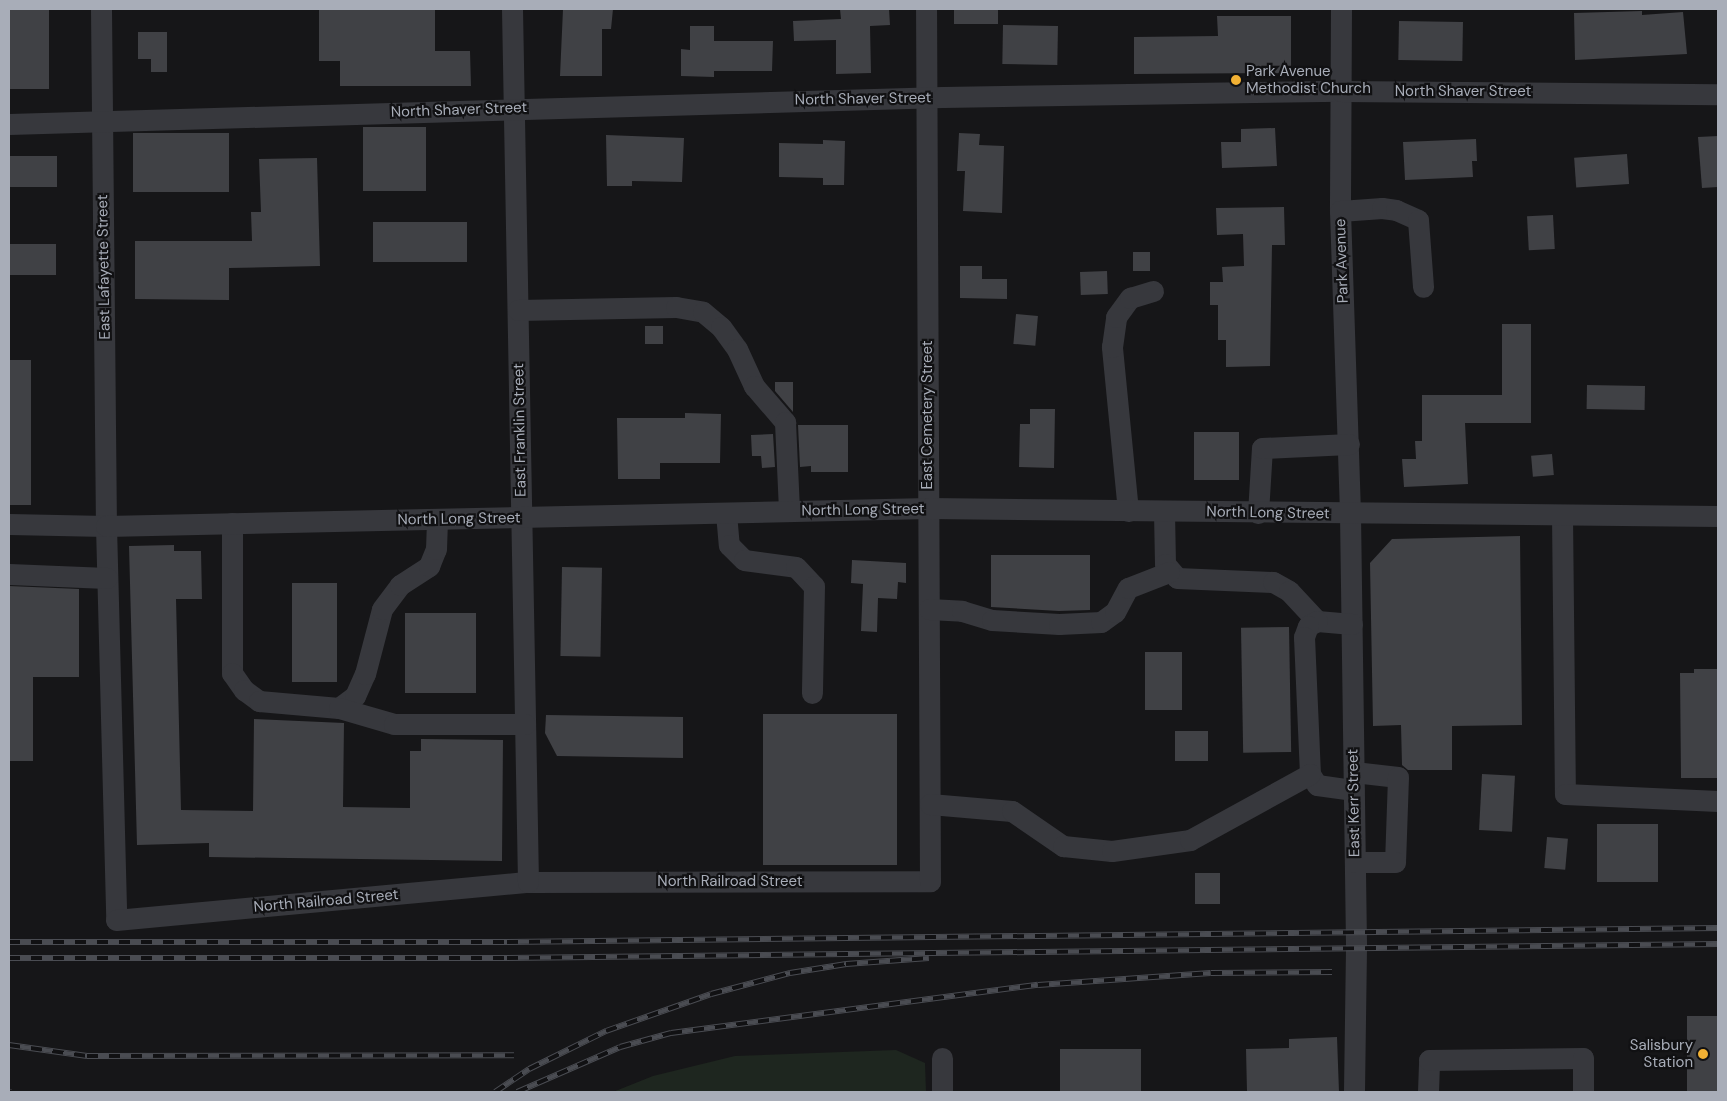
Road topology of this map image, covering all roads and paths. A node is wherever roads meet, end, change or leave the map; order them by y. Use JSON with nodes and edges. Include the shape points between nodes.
{"nodes":[{"id":1,"x":101,"y":9,"type":"edge"},
{"id":2,"x":512,"y":9,"type":"edge"},
{"id":3,"x":926,"y":9,"type":"edge"},
{"id":4,"x":1341,"y":9,"type":"edge"},
{"id":5,"x":1341,"y":91,"type":"junction"},
{"id":6,"x":1718,"y":94,"type":"edge"},
{"id":7,"x":926,"y":98,"type":"junction"},
{"id":8,"x":513,"y":108,"type":"junction"},
{"id":9,"x":102,"y":121,"type":"junction"},
{"id":10,"x":9,"y":124,"type":"edge"},
{"id":11,"x":1340,"y":212,"type":"junction"},
{"id":12,"x":1423,"y":286,"type":"dead end"},
{"id":13,"x":1152,"y":291,"type":"dead end"},
{"id":14,"x":518,"y":310,"type":"junction"},
{"id":15,"x":1349,"y":444,"type":"junction"},
{"id":16,"x":929,"y":508,"type":"junction"},
{"id":17,"x":789,"y":511,"type":"junction"},
{"id":18,"x":1128,"y":511,"type":"junction"},
{"id":19,"x":1164,"y":512,"type":"junction"},
{"id":20,"x":726,"y":513,"type":"junction"},
{"id":21,"x":1258,"y":513,"type":"junction"},
{"id":22,"x":1350,"y":514,"type":"junction"},
{"id":23,"x":1562,"y":515,"type":"junction"},
{"id":24,"x":1718,"y":516,"type":"edge"},
{"id":25,"x":522,"y":517,"type":"junction"},
{"id":26,"x":436,"y":519,"type":"junction"},
{"id":27,"x":232,"y":523,"type":"junction"},
{"id":28,"x":9,"y":524,"type":"edge"},
{"id":29,"x":106,"y":526,"type":"junction"},
{"id":30,"x":1169,"y":572,"type":"junction"},
{"id":31,"x":9,"y":574,"type":"edge"},
{"id":32,"x":108,"y":578,"type":"junction"},
{"id":33,"x":929,"y":609,"type":"junction"},
{"id":34,"x":1317,"y":621,"type":"junction"},
{"id":35,"x":1352,"y":624,"type":"junction"},
{"id":36,"x":812,"y":693,"type":"dead end"},
{"id":37,"x":339,"y":708,"type":"junction"},
{"id":38,"x":526,"y":724,"type":"junction"},
{"id":39,"x":1310,"y":774,"type":"junction"},
{"id":40,"x":1354,"y":781,"type":"junction"},
{"id":41,"x":1718,"y":800,"type":"edge"},
{"id":42,"x":930,"y":804,"type":"junction"},
{"id":43,"x":1355,"y":862,"type":"junction"},
{"id":44,"x":930,"y":881,"type":"joint"},
{"id":45,"x":528,"y":882,"type":"junction"},
{"id":46,"x":942,"y":1058,"type":"dead end"},
{"id":47,"x":942,"y":1092,"type":"edge"},
{"id":48,"x":1354,"y":1092,"type":"edge"},
{"id":49,"x":1428,"y":1092,"type":"edge"},
{"id":50,"x":1583,"y":1092,"type":"edge"}],
"edges":[{"from":1,"to":9,"type":"street","name":"East Lafayette Street"},
{"from":2,"to":8,"type":"street","name":"East Franklin Street"},
{"from":3,"to":7,"type":"street","name":"East Cemetery Street"},
{"from":4,"to":5,"type":"street","name":"Park Avenue"},
{"from":5,"to":6,"type":"street","name":"North Shaver Street"},
{"from":5,"to":7,"type":"street","name":"North Shaver Street"},
{"from":5,"to":11,"type":"street","name":"Park Avenue"},
{"from":7,"to":8,"type":"street","name":"North Shaver Street"},
{"from":7,"to":16,"type":"street","name":"East Cemetery Street"},
{"from":8,"to":9,"type":"street","name":"North Shaver Street"},
{"from":8,"to":14,"type":"street","name":"East Franklin Street"},
{"from":9,"to":10,"type":"street","name":"North Shaver Street"},
{"from":9,"to":29,"type":"street","name":"East Lafayette Street"},
{"from":11,"to":12,"type":"street","via":[[1382,208],[1396,210],[1418,220]]},
{"from":11,"to":15,"type":"street","name":"Park Avenue"},
{"from":13,"to":18,"type":"street","via":[[1130,298],[1116,317],[1112,347]]},
{"from":14,"to":17,"type":"street","via":[[676,307],[703,312],[721,327],[737,349],[754,386],[785,422]]},
{"from":14,"to":25,"type":"street","name":"East Franklin Street"},
{"from":15,"to":21,"type":"street","via":[[1262,448]]},
{"from":15,"to":22,"type":"street","name":"Park Avenue"},
{"from":16,"to":17,"type":"street","name":"North Long Street"},
{"from":16,"to":18,"type":"street","name":"North Long Street"},
{"from":16,"to":33,"type":"street","name":"East Cemetery Street"},
{"from":17,"to":20,"type":"street","name":"North Long Street"},
{"from":18,"to":19,"type":"street","name":"North Long Street"},
{"from":19,"to":21,"type":"street","name":"North Long Street"},
{"from":19,"to":30,"type":"street","via":[[1165,564]]},
{"from":20,"to":25,"type":"street","name":"North Long Street"},
{"from":20,"to":36,"type":"street","via":[[729,545],[744,560],[796,568],[814,586]]},
{"from":21,"to":22,"type":"street","name":"North Long Street"},
{"from":22,"to":23,"type":"street","name":"North Long Street"},
{"from":22,"to":35,"type":"street","name":"East Kerr Street"},
{"from":23,"to":24,"type":"street","name":"North Long Street"},
{"from":23,"to":41,"type":"street","via":[[1565,794]]},
{"from":25,"to":26,"type":"street","name":"North Long Street"},
{"from":25,"to":38,"type":"street","name":"East Franklin Street"},
{"from":26,"to":27,"type":"street","name":"North Long Street"},
{"from":26,"to":37,"type":"street","via":[[436,550],[428,566],[400,585],[382,609],[365,674],[355,696]]},
{"from":27,"to":29,"type":"street","name":"North Long Street"},
{"from":27,"to":37,"type":"street","via":[[232,673],[244,690],[259,701]]},
{"from":28,"to":29,"type":"street","name":"North Long Street"},
{"from":29,"to":32,"type":"street","name":"North Railroad Street"},
{"from":30,"to":33,"type":"street","via":[[1128,588],[1115,612],[1101,622],[1060,624],[992,620],[962,610]]},
{"from":30,"to":34,"type":"street","via":[[1177,578],[1273,582],[1289,591]]},
{"from":31,"to":32,"type":"street"},
{"from":32,"to":45,"type":"street","name":"North Railroad Street","via":[[116,920]]},
{"from":33,"to":42,"type":"street","name":"East Cemetery Street"},
{"from":34,"to":35,"type":"street"},
{"from":34,"to":39,"type":"street","via":[[1308,626],[1304,637]]},
{"from":35,"to":40,"type":"street","name":"East Kerr Street"},
{"from":37,"to":38,"type":"street","via":[[394,724]]},
{"from":38,"to":45,"type":"street","name":"East Franklin Street"},
{"from":39,"to":40,"type":"street","via":[[1317,785]]},
{"from":39,"to":42,"type":"street","via":[[1190,840],[1112,851],[1063,846],[1012,811]]},
{"from":40,"to":43,"type":"street","name":"East Kerr Street"},
{"from":40,"to":43,"type":"street","via":[[1398,777],[1396,862]]},
{"from":42,"to":44,"type":"street","name":"East Cemetery Street"},
{"from":43,"to":48,"type":"street","name":"East Kerr Street"},
{"from":44,"to":45,"type":"street","name":"North Railroad Street"},
{"from":46,"to":47,"type":"street"},
{"from":49,"to":50,"type":"street","via":[[1429,1060],[1582,1058]]}]}
